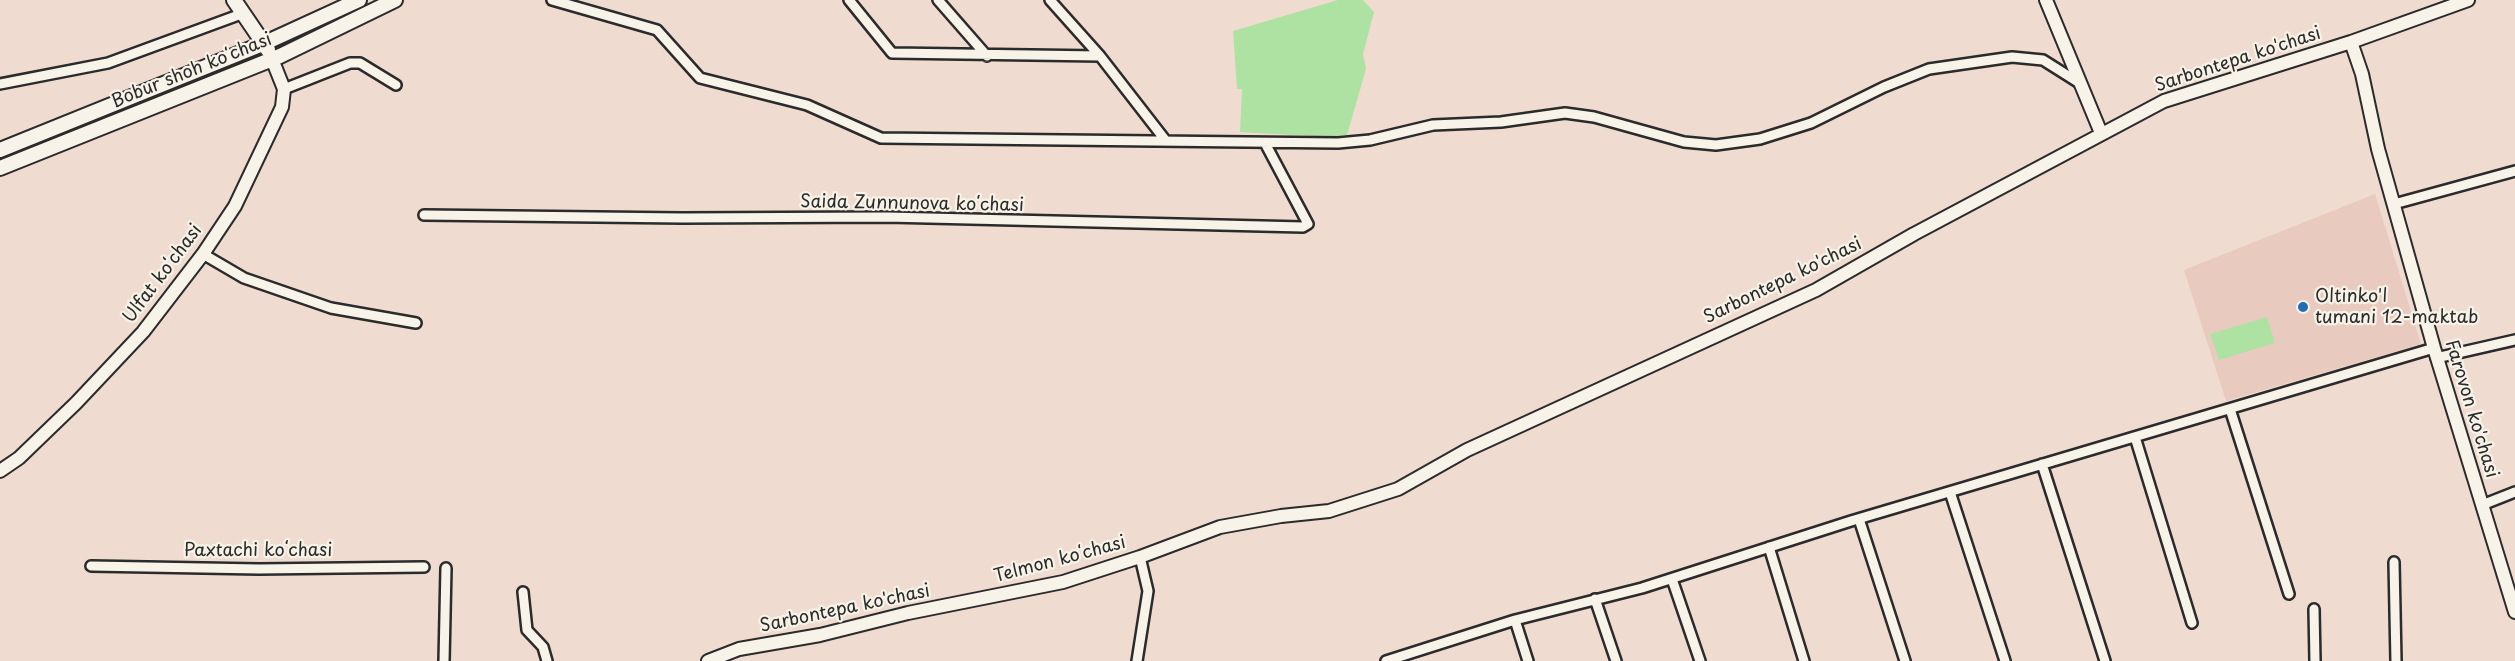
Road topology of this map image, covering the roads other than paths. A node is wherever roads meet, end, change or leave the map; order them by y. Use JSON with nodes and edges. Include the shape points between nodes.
{"nodes":[{"id":1,"x":234,"y":0,"type":"edge"},
{"id":2,"x":358,"y":0,"type":"edge"},
{"id":3,"x":395,"y":0,"type":"edge"},
{"id":4,"x":552,"y":0,"type":"edge"},
{"id":5,"x":849,"y":0,"type":"edge"},
{"id":6,"x":938,"y":0,"type":"edge"},
{"id":7,"x":1050,"y":0,"type":"edge"},
{"id":8,"x":2046,"y":0,"type":"edge"},
{"id":9,"x":2468,"y":0,"type":"edge"},
{"id":10,"x":244,"y":13,"type":"junction"},
{"id":11,"x":2351,"y":42,"type":"junction"},
{"id":12,"x":265,"y":43,"type":"junction"},
{"id":13,"x":987,"y":56,"type":"junction"},
{"id":14,"x":1100,"y":56,"type":"junction"},
{"id":15,"x":272,"y":59,"type":"junction"},
{"id":16,"x":0,"y":84,"type":"edge"},
{"id":17,"x":2081,"y":84,"type":"junction"},
{"id":18,"x":396,"y":85,"type":"dead end"},
{"id":19,"x":284,"y":89,"type":"junction"},
{"id":20,"x":2102,"y":133,"type":"junction"},
{"id":21,"x":1166,"y":141,"type":"junction"},
{"id":22,"x":1265,"y":143,"type":"junction"},
{"id":23,"x":0,"y":150,"type":"edge"},
{"id":24,"x":0,"y":168,"type":"edge"},
{"id":25,"x":2515,"y":171,"type":"edge"},
{"id":26,"x":2394,"y":204,"type":"junction"},
{"id":27,"x":424,"y":215,"type":"dead end"},
{"id":28,"x":203,"y":254,"type":"junction"},
{"id":29,"x":416,"y":322,"type":"dead end"},
{"id":30,"x":2515,"y":340,"type":"edge"},
{"id":31,"x":2435,"y":353,"type":"junction"},
{"id":32,"x":2230,"y":409,"type":"junction"},
{"id":33,"x":2135,"y":437,"type":"junction"},
{"id":34,"x":2042,"y":464,"type":"junction"},
{"id":35,"x":0,"y":471,"type":"edge"},
{"id":36,"x":1950,"y":492,"type":"junction"},
{"id":37,"x":2515,"y":492,"type":"edge"},
{"id":38,"x":2482,"y":505,"type":"junction"},
{"id":39,"x":1859,"y":519,"type":"junction"},
{"id":40,"x":1769,"y":548,"type":"junction"},
{"id":41,"x":1140,"y":557,"type":"junction"},
{"id":42,"x":2394,"y":562,"type":"dead end"},
{"id":43,"x":91,"y":566,"type":"dead end"},
{"id":44,"x":424,"y":567,"type":"dead end"},
{"id":45,"x":446,"y":568,"type":"dead end"},
{"id":46,"x":1672,"y":579,"type":"junction"},
{"id":47,"x":523,"y":592,"type":"dead end"},
{"id":48,"x":2289,"y":594,"type":"dead end"},
{"id":49,"x":990,"y":598,"type":"joint"},
{"id":50,"x":1595,"y":599,"type":"junction"},
{"id":51,"x":2314,"y":609,"type":"dead end"},
{"id":52,"x":2515,"y":612,"type":"edge"},
{"id":53,"x":1515,"y":620,"type":"junction"},
{"id":54,"x":2192,"y":623,"type":"dead end"},
{"id":55,"x":1423,"y":650,"type":"junction"},
{"id":56,"x":444,"y":661,"type":"edge"},
{"id":57,"x":547,"y":661,"type":"edge"},
{"id":58,"x":708,"y":661,"type":"edge"},
{"id":59,"x":1137,"y":661,"type":"edge"},
{"id":60,"x":1386,"y":661,"type":"edge"},
{"id":61,"x":1427,"y":661,"type":"edge"},
{"id":62,"x":1528,"y":661,"type":"edge"},
{"id":63,"x":1616,"y":661,"type":"edge"},
{"id":64,"x":1700,"y":661,"type":"edge"},
{"id":65,"x":1804,"y":661,"type":"edge"},
{"id":66,"x":1905,"y":661,"type":"edge"},
{"id":67,"x":2005,"y":661,"type":"edge"},
{"id":68,"x":2105,"y":661,"type":"edge"},
{"id":69,"x":2314,"y":661,"type":"edge"},
{"id":70,"x":2396,"y":661,"type":"edge"}],
"edges":[{"from":1,"to":10,"type":"main road"},
{"from":2,"to":12,"type":"main road","name":"Bobur shoh koʻchasi"},
{"from":3,"to":15,"type":"main road","name":"Bobur shoh koʻchasi"},
{"from":4,"to":21,"type":"street","via":[[657,30],[700,78],[807,105],[881,138]]},
{"from":5,"to":13,"type":"street","via":[[892,53]]},
{"from":6,"to":13,"type":"street"},
{"from":7,"to":14,"type":"street"},
{"from":8,"to":17,"type":"street"},
{"from":9,"to":11,"type":"street","name":"Sarbontepa ko'chasi"},
{"from":10,"to":12,"type":"main road"},
{"from":10,"to":16,"type":"street","via":[[108,63]]},
{"from":11,"to":20,"type":"street","name":"Sarbontepa ko'chasi","via":[[2164,101]]},
{"from":11,"to":26,"type":"street","name":"Farovon ko'chasi"},
{"from":12,"to":15,"type":"main road"},
{"from":12,"to":23,"type":"main road","name":"Bobur shoh koʻchasi"},
{"from":13,"to":14,"type":"street"},
{"from":14,"to":21,"type":"street"},
{"from":15,"to":19,"type":"street"},
{"from":15,"to":24,"type":"main road","name":"Bobur shoh koʻchasi"},
{"from":17,"to":20,"type":"street"},
{"from":17,"to":22,"type":"street","via":[[2043,60],[2012,57],[1929,69],[1812,123],[1760,139],[1716,145],[1684,142],[1565,113],[1501,122],[1433,125],[1370,140]]},
{"from":18,"to":19,"type":"street","via":[[360,63],[350,63]]},
{"from":19,"to":28,"type":"street","name":"Ulfat koʻchasi","via":[[275,124],[235,206]]},
{"from":20,"to":41,"type":"street","name":"Sarbontepa ko'chasi","via":[[1815,290],[1467,450],[1398,489],[1329,511],[1220,527]]},
{"from":21,"to":22,"type":"street"},
{"from":22,"to":27,"type":"street","name":"Saida Zunnunova koʻchasi","via":[[1308,224],[1303,227],[886,218]]},
{"from":25,"to":26,"type":"street"},
{"from":26,"to":31,"type":"street","name":"Farovon ko'chasi"},
{"from":28,"to":29,"type":"street","via":[[244,278],[332,308]]},
{"from":28,"to":35,"type":"street","name":"Ulfat koʻchasi","via":[[143,332],[19,458]]},
{"from":30,"to":31,"type":"street"},
{"from":31,"to":32,"type":"street"},
{"from":31,"to":38,"type":"street","name":"Farovon ko'chasi"},
{"from":32,"to":33,"type":"street"},
{"from":32,"to":48,"type":"street"},
{"from":33,"to":34,"type":"street"},
{"from":33,"to":54,"type":"street"},
{"from":34,"to":36,"type":"street"},
{"from":34,"to":68,"type":"street"},
{"from":36,"to":39,"type":"street"},
{"from":36,"to":67,"type":"street"},
{"from":37,"to":38,"type":"street"},
{"from":38,"to":52,"type":"street","name":"Farovon ko'chasi"},
{"from":39,"to":40,"type":"street"},
{"from":39,"to":66,"type":"street"},
{"from":40,"to":46,"type":"street"},
{"from":40,"to":65,"type":"street"},
{"from":41,"to":49,"type":"street","name":"Telmon koʻchasi","via":[[1063,582]]},
{"from":41,"to":59,"type":"street","via":[[1148,591]]},
{"from":42,"to":70,"type":"street"},
{"from":43,"to":44,"type":"street","name":"Paxtachi koʻchasi"},
{"from":45,"to":56,"type":"street"},
{"from":46,"to":50,"type":"street"},
{"from":46,"to":64,"type":"street"},
{"from":47,"to":57,"type":"street","via":[[527,630],[543,647]]},
{"from":49,"to":58,"type":"street","name":"Sarbontepa ko'chasi","via":[[739,649]]},
{"from":50,"to":53,"type":"street"},
{"from":50,"to":63,"type":"street"},
{"from":51,"to":69,"type":"street"},
{"from":53,"to":55,"type":"street"},
{"from":53,"to":62,"type":"street"},
{"from":55,"to":60,"type":"street"},
{"from":55,"to":61,"type":"street"}]}
